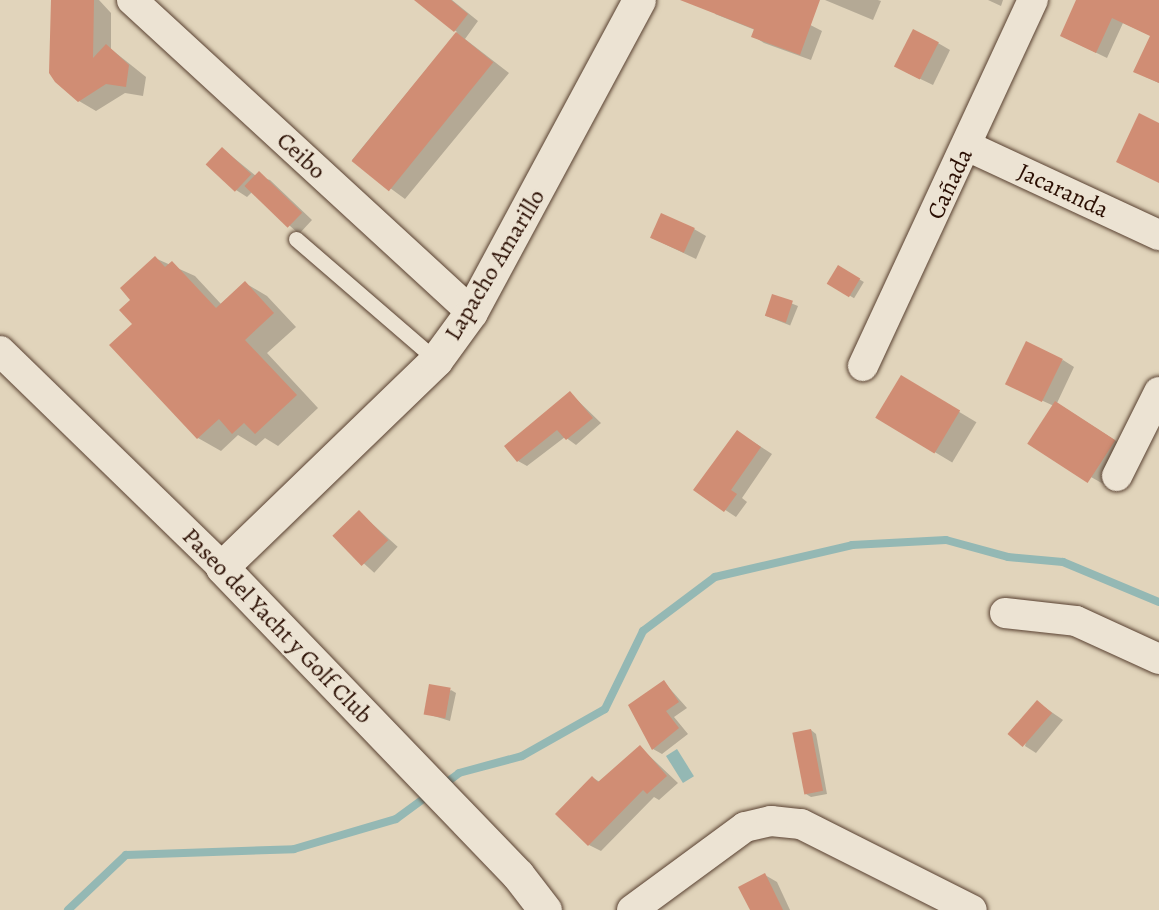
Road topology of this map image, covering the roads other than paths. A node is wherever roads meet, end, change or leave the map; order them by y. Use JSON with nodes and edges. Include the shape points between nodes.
{"nodes":[{"id":1,"x":132,"y":0,"type":"edge"},
{"id":2,"x":639,"y":0,"type":"edge"},
{"id":3,"x":1033,"y":0,"type":"edge"},
{"id":4,"x":967,"y":146,"type":"junction"},
{"id":5,"x":1159,"y":235,"type":"edge"},
{"id":6,"x":296,"y":239,"type":"dead end"},
{"id":7,"x":471,"y":312,"type":"junction"},
{"id":8,"x":0,"y":351,"type":"edge"},
{"id":9,"x":436,"y":360,"type":"junction"},
{"id":10,"x":863,"y":366,"type":"dead end"},
{"id":11,"x":1159,"y":392,"type":"edge"},
{"id":12,"x":1118,"y":476,"type":"dead end"},
{"id":13,"x":222,"y":567,"type":"junction"},
{"id":14,"x":1005,"y":613,"type":"dead end"},
{"id":15,"x":1159,"y":659,"type":"edge"},
{"id":16,"x":545,"y":910,"type":"edge"},
{"id":17,"x":632,"y":910,"type":"edge"},
{"id":18,"x":972,"y":910,"type":"edge"}],
"edges":[{"from":1,"to":7,"type":"street","name":"Ceibo"},
{"from":2,"to":7,"type":"main road","name":"Lapacho Amarillo"},
{"from":3,"to":4,"type":"street","name":"Cañada"},
{"from":4,"to":5,"type":"street","name":"Jacaranda"},
{"from":4,"to":10,"type":"street","name":"Cañada"},
{"from":6,"to":9,"type":"lane"},
{"from":7,"to":9,"type":"main road","name":"Lapacho Amarillo"},
{"from":8,"to":13,"type":"street","name":"Paseo del Yacht y Golf Club"},
{"from":9,"to":13,"type":"main road","name":"Lapacho Amarillo"},
{"from":11,"to":12,"type":"street"},
{"from":13,"to":16,"type":"main road","name":"Paseo del Yacht y Golf Club","via":[[452,806]]},
{"from":14,"to":15,"type":"street","via":[[1076,621]]},
{"from":17,"to":18,"type":"street","via":[[745,827],[783,822],[801,824]]}]}
